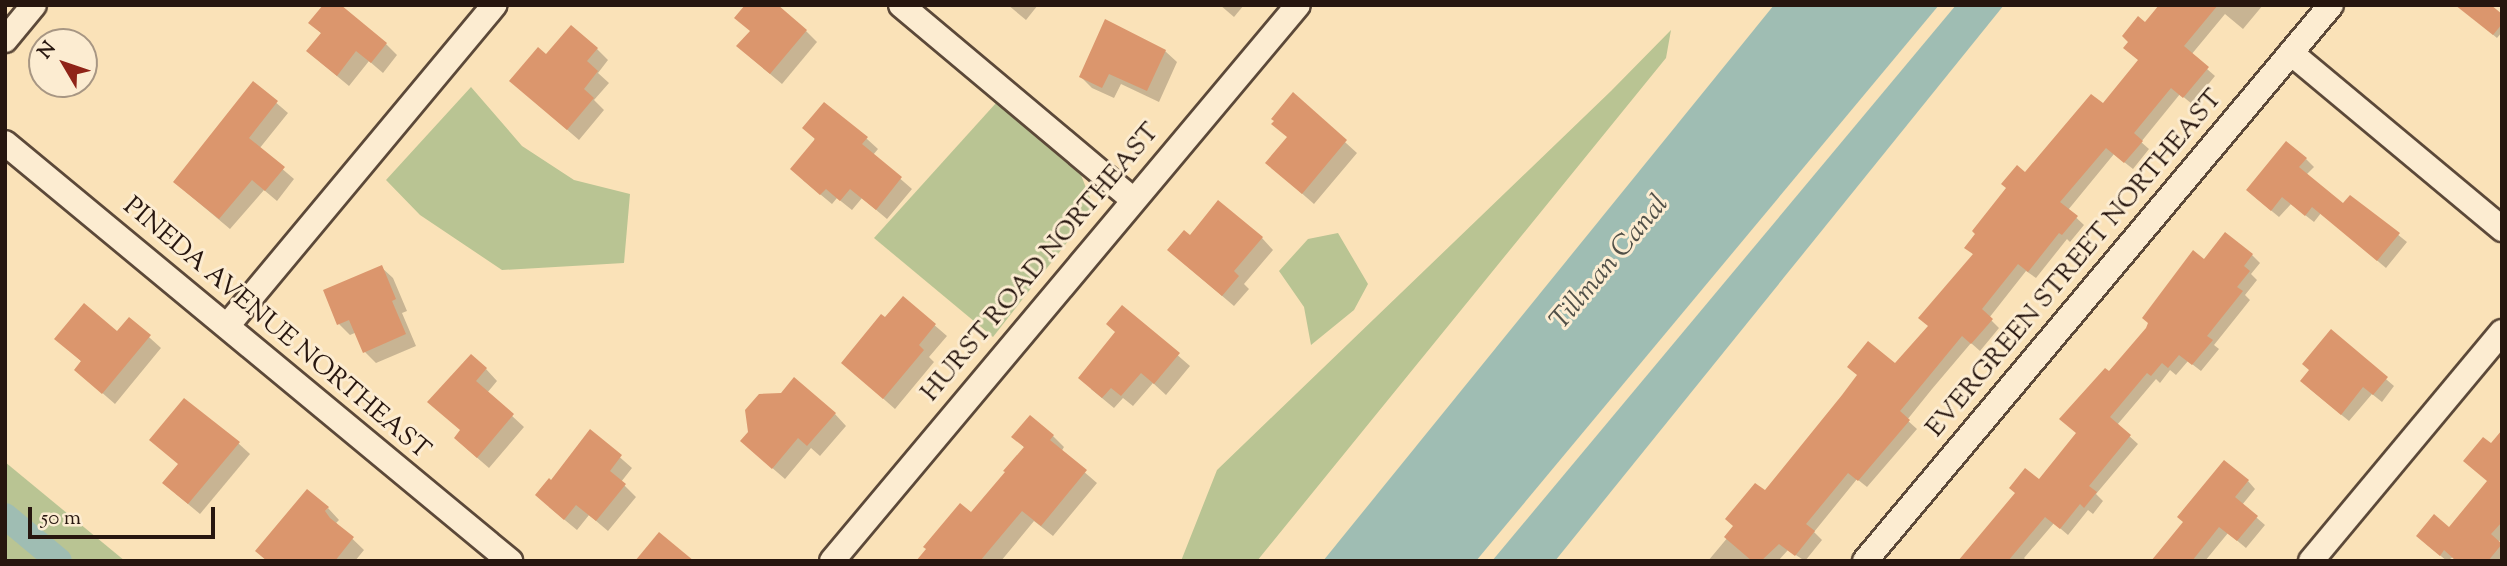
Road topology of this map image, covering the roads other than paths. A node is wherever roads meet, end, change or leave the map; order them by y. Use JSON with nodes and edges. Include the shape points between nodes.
{"nodes":[{"id":1,"x":34,"y":5,"type":"edge"},
{"id":2,"x":494,"y":5,"type":"edge"},
{"id":3,"x":901,"y":5,"type":"edge"},
{"id":4,"x":1298,"y":5,"type":"edge"},
{"id":5,"x":2331,"y":5,"type":"edge"},
{"id":6,"x":5,"y":40,"type":"edge"},
{"id":7,"x":2291,"y":53,"type":"junction"},
{"id":8,"x":5,"y":143,"type":"edge"},
{"id":9,"x":1132,"y":199,"type":"junction"},
{"id":10,"x":2502,"y":229,"type":"edge"},
{"id":11,"x":227,"y":327,"type":"junction"},
{"id":12,"x":2502,"y":332,"type":"edge"},
{"id":13,"x":510,"y":561,"type":"edge"},
{"id":14,"x":832,"y":561,"type":"edge"},
{"id":15,"x":1865,"y":561,"type":"edge"},
{"id":16,"x":2311,"y":561,"type":"edge"}],
"edges":[{"from":1,"to":6,"type":"street"},
{"from":2,"to":11,"type":"street"},
{"from":3,"to":9,"type":"street"},
{"from":4,"to":9,"type":"street","name":"HURST ROAD NORTHEAST"},
{"from":5,"to":7,"type":"street","name":"EVERGREEN STREET NORTHEAST"},
{"from":7,"to":10,"type":"street"},
{"from":7,"to":15,"type":"street","name":"EVERGREEN STREET NORTHEAST"},
{"from":8,"to":11,"type":"street","name":"PINEDA AVENUE NORTHEAST"},
{"from":9,"to":14,"type":"street","name":"HURST ROAD NORTHEAST"},
{"from":11,"to":13,"type":"street","name":"PINEDA AVENUE NORTHEAST"},
{"from":12,"to":16,"type":"street"}]}
